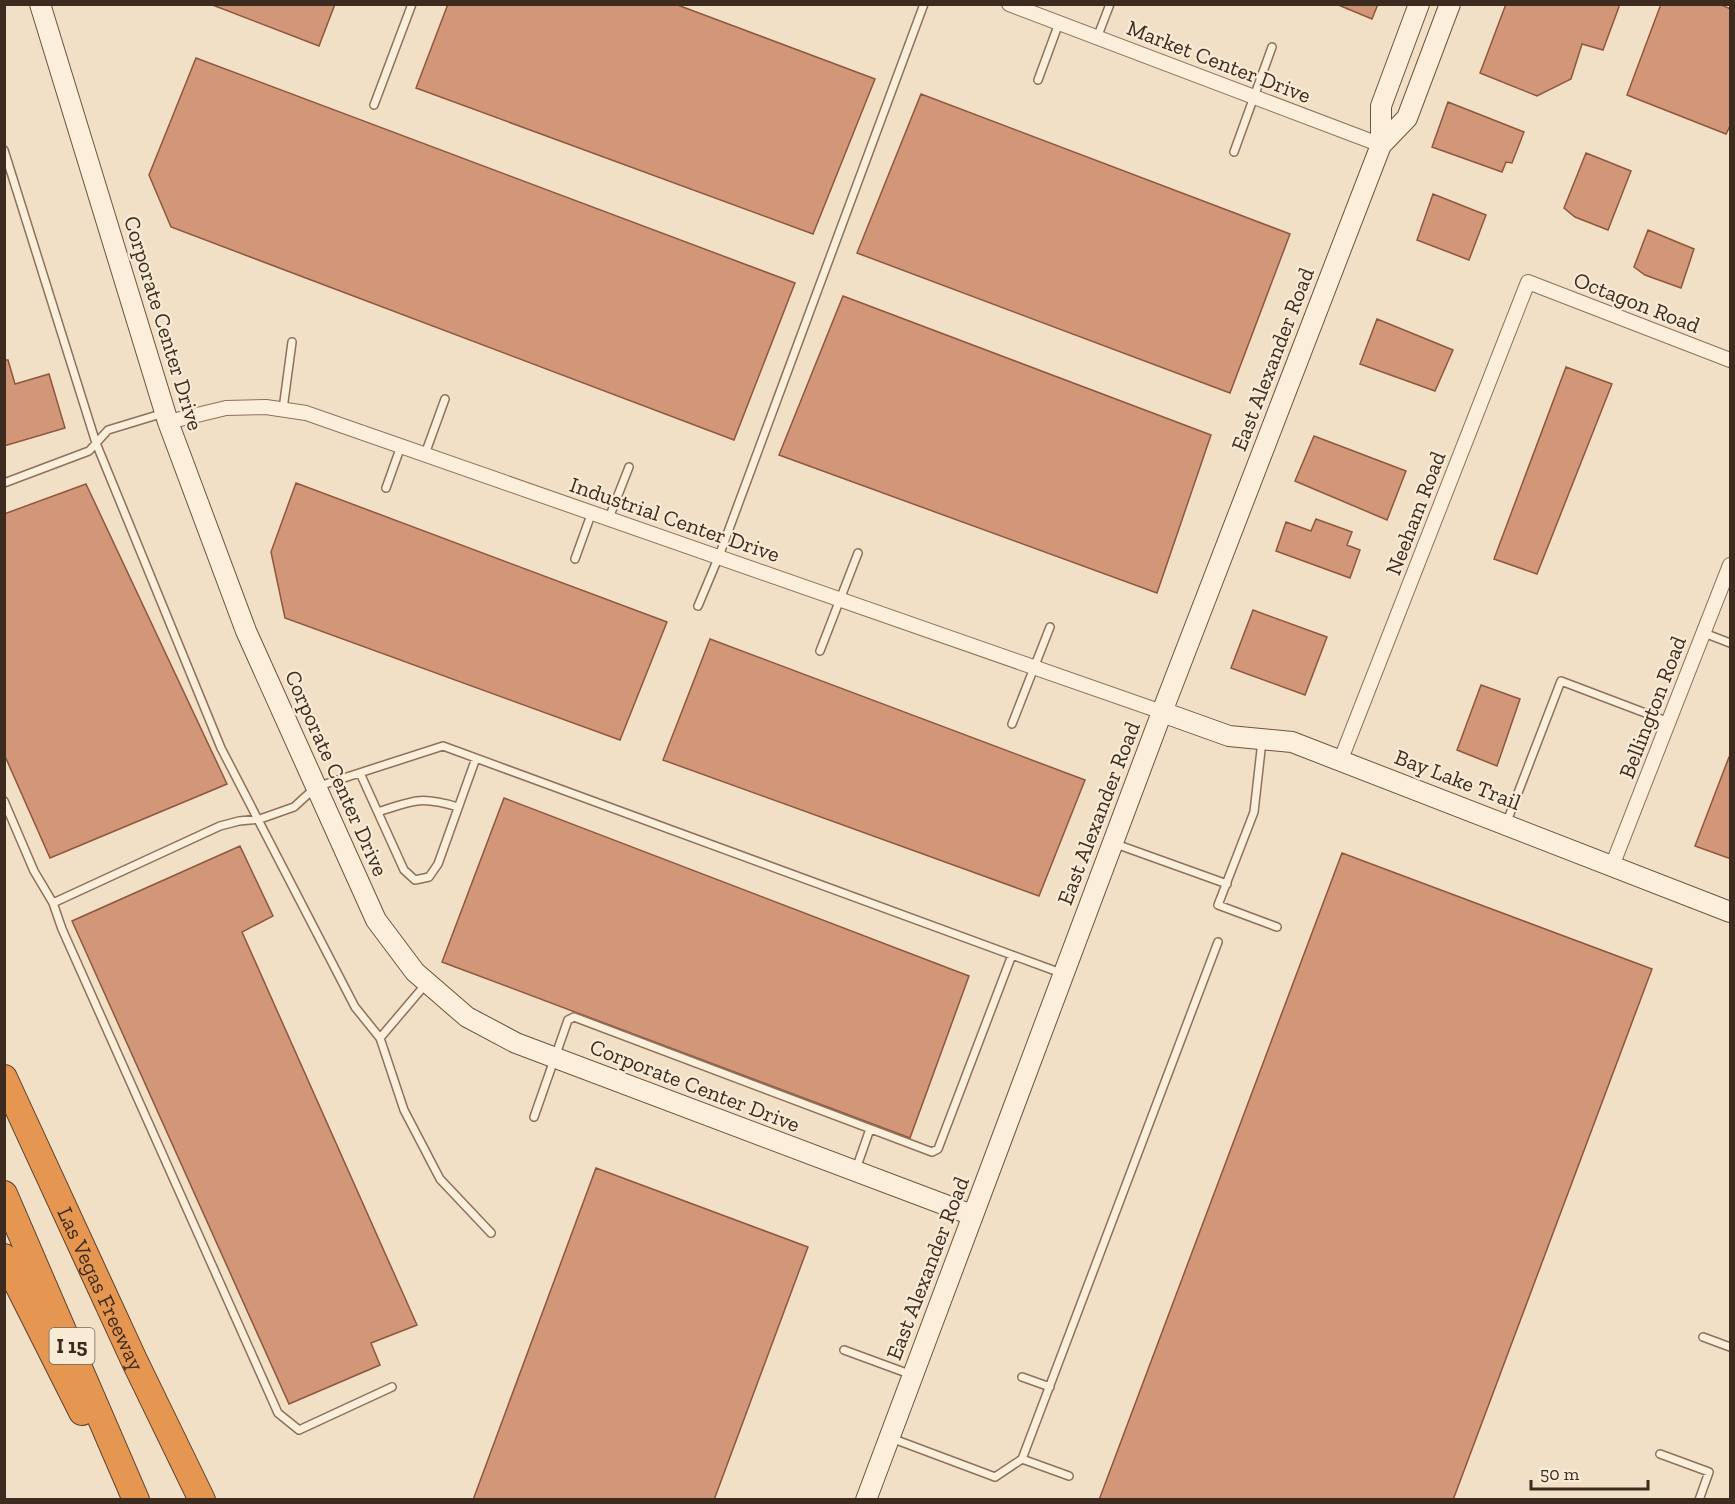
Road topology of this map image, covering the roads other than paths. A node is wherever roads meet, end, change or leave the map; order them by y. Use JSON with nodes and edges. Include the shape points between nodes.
{"nodes":[{"id":1,"x":40,"y":4,"type":"edge"},
{"id":2,"x":412,"y":4,"type":"edge"},
{"id":3,"x":924,"y":4,"type":"edge"},
{"id":4,"x":1009,"y":4,"type":"edge"},
{"id":5,"x":1110,"y":4,"type":"edge"},
{"id":6,"x":1419,"y":4,"type":"edge"},
{"id":7,"x":1450,"y":4,"type":"edge"},
{"id":8,"x":1059,"y":23,"type":"junction"},
{"id":9,"x":1097,"y":38,"type":"junction"},
{"id":10,"x":1272,"y":46,"type":"dead end"},
{"id":11,"x":1038,"y":80,"type":"dead end"},
{"id":12,"x":1253,"y":96,"type":"junction"},
{"id":13,"x":374,"y":105,"type":"dead end"},
{"id":14,"x":1381,"y":145,"type":"junction"},
{"id":15,"x":4,"y":150,"type":"edge"},
{"id":16,"x":1234,"y":152,"type":"dead end"},
{"id":17,"x":1528,"y":282,"type":"joint"},
{"id":18,"x":292,"y":342,"type":"dead end"},
{"id":19,"x":1731,"y":360,"type":"edge"},
{"id":20,"x":445,"y":399,"type":"dead end"},
{"id":21,"x":283,"y":409,"type":"junction"},
{"id":22,"x":167,"y":417,"type":"junction"},
{"id":23,"x":96,"y":443,"type":"junction"},
{"id":24,"x":401,"y":446,"type":"junction"},
{"id":25,"x":425,"y":454,"type":"junction"},
{"id":26,"x":629,"y":467,"type":"dead end"},
{"id":27,"x":4,"y":483,"type":"edge"},
{"id":28,"x":386,"y":488,"type":"dead end"},
{"id":29,"x":592,"y":512,"type":"junction"},
{"id":30,"x":609,"y":518,"type":"junction"},
{"id":31,"x":858,"y":553,"type":"dead end"},
{"id":32,"x":719,"y":556,"type":"junction"},
{"id":33,"x":575,"y":559,"type":"dead end"},
{"id":34,"x":1731,"y":565,"type":"edge"},
{"id":35,"x":840,"y":598,"type":"junction"},
{"id":36,"x":699,"y":606,"type":"dead end"},
{"id":37,"x":1050,"y":627,"type":"dead end"},
{"id":38,"x":1704,"y":633,"type":"junction"},
{"id":39,"x":1731,"y":643,"type":"edge"},
{"id":40,"x":820,"y":651,"type":"dead end"},
{"id":41,"x":1035,"y":666,"type":"junction"},
{"id":42,"x":1162,"y":712,"type":"junction"},
{"id":43,"x":1669,"y":722,"type":"junction"},
{"id":44,"x":1012,"y":724,"type":"dead end"},
{"id":45,"x":1262,"y":739,"type":"junction"},
{"id":46,"x":476,"y":758,"type":"junction"},
{"id":47,"x":1341,"y":759,"type":"junction"},
{"id":48,"x":360,"y":772,"type":"junction"},
{"id":49,"x":316,"y":787,"type":"junction"},
{"id":50,"x":4,"y":801,"type":"edge"},
{"id":51,"x":458,"y":807,"type":"junction"},
{"id":52,"x":378,"y":812,"type":"junction"},
{"id":53,"x":260,"y":819,"type":"junction"},
{"id":54,"x":1506,"y":824,"type":"junction"},
{"id":55,"x":1113,"y":843,"type":"junction"},
{"id":56,"x":1612,"y":866,"type":"junction"},
{"id":57,"x":1227,"y":884,"type":"junction"},
{"id":58,"x":53,"y":903,"type":"junction"},
{"id":59,"x":1731,"y":912,"type":"edge"},
{"id":60,"x":1277,"y":927,"type":"dead end"},
{"id":61,"x":1218,"y":942,"type":"dead end"},
{"id":62,"x":1012,"y":955,"type":"junction"},
{"id":63,"x":1064,"y":974,"type":"junction"},
{"id":64,"x":426,"y":983,"type":"junction"},
{"id":65,"x":380,"y":1038,"type":"junction"},
{"id":66,"x":556,"y":1058,"type":"junction"},
{"id":67,"x":4,"y":1078,"type":"edge"},
{"id":68,"x":534,"y":1117,"type":"dead end"},
{"id":69,"x":870,"y":1129,"type":"junction"},
{"id":70,"x":855,"y":1171,"type":"junction"},
{"id":71,"x":4,"y":1194,"type":"edge"},
{"id":72,"x":972,"y":1215,"type":"junction"},
{"id":73,"x":491,"y":1233,"type":"dead end"},
{"id":74,"x":4,"y":1257,"type":"edge"},
{"id":75,"x":1704,"y":1337,"type":"dead end"},
{"id":76,"x":1731,"y":1347,"type":"edge"},
{"id":77,"x":844,"y":1350,"type":"dead end"},
{"id":78,"x":912,"y":1375,"type":"junction"},
{"id":79,"x":1022,"y":1377,"type":"dead end"},
{"id":80,"x":392,"y":1387,"type":"dead end"},
{"id":81,"x":1050,"y":1387,"type":"junction"},
{"id":82,"x":889,"y":1437,"type":"junction"},
{"id":83,"x":1660,"y":1454,"type":"dead end"},
{"id":84,"x":1022,"y":1459,"type":"junction"},
{"id":85,"x":1069,"y":1476,"type":"dead end"},
{"id":86,"x":126,"y":1500,"type":"edge"},
{"id":87,"x":136,"y":1500,"type":"edge"},
{"id":88,"x":202,"y":1500,"type":"edge"},
{"id":89,"x":866,"y":1500,"type":"edge"},
{"id":90,"x":1699,"y":1500,"type":"edge"}],
"edges":[{"from":1,"to":22,"type":"street","name":"Corporate Center Drive"},
{"from":2,"to":13,"type":"lane"},
{"from":3,"to":32,"type":"lane"},
{"from":4,"to":8,"type":"street","name":"Market Center Drive"},
{"from":5,"to":9,"type":"lane"},
{"from":6,"to":14,"type":"street","name":"East Alexander Road","via":[[1381,106]]},
{"from":7,"to":14,"type":"street","name":"East Alexander Road","via":[[1407,118]]},
{"from":8,"to":9,"type":"street","name":"Market Center Drive"},
{"from":8,"to":11,"type":"lane"},
{"from":9,"to":12,"type":"street","name":"Market Center Drive"},
{"from":10,"to":12,"type":"lane"},
{"from":12,"to":14,"type":"street","name":"Market Center Drive"},
{"from":12,"to":16,"type":"lane"},
{"from":14,"to":42,"type":"street","name":"East Alexander Road"},
{"from":15,"to":23,"type":"lane"},
{"from":17,"to":19,"type":"street","name":"Octagon Road"},
{"from":17,"to":47,"type":"street","name":"Neeham Road"},
{"from":18,"to":21,"type":"lane"},
{"from":20,"to":25,"type":"lane"},
{"from":21,"to":22,"type":"street","name":"Industrial Center Drive","via":[[226,408]]},
{"from":21,"to":24,"type":"street","name":"Industrial Center Drive","via":[[306,412]]},
{"from":22,"to":23,"type":"lane","via":[[108,430]]},
{"from":22,"to":49,"type":"street","name":"Corporate Center Drive","via":[[246,631]]},
{"from":23,"to":27,"type":"lane","via":[[89,451]]},
{"from":23,"to":53,"type":"lane","via":[[221,748]]},
{"from":24,"to":25,"type":"street","name":"Industrial Center Drive"},
{"from":24,"to":28,"type":"lane"},
{"from":25,"to":29,"type":"street","name":"Industrial Center Drive"},
{"from":26,"to":30,"type":"lane"},
{"from":29,"to":30,"type":"street","name":"Industrial Center Drive"},
{"from":29,"to":33,"type":"lane"},
{"from":30,"to":32,"type":"street","name":"Industrial Center Drive"},
{"from":31,"to":35,"type":"lane"},
{"from":32,"to":35,"type":"street","name":"Industrial Center Drive"},
{"from":32,"to":36,"type":"lane"},
{"from":34,"to":38,"type":"street","name":"Bellington Road"},
{"from":35,"to":40,"type":"lane"},
{"from":35,"to":41,"type":"street","name":"Industrial Center Drive"},
{"from":37,"to":41,"type":"lane"},
{"from":38,"to":39,"type":"lane"},
{"from":38,"to":43,"type":"street","name":"Bellington Road"},
{"from":41,"to":42,"type":"street","name":"Industrial Center Drive"},
{"from":41,"to":44,"type":"lane"},
{"from":42,"to":45,"type":"street","name":"Bay Lake Trail","via":[[1229,735]]},
{"from":42,"to":55,"type":"street","name":"East Alexander Road"},
{"from":43,"to":54,"type":"lane","via":[[1561,681]]},
{"from":43,"to":56,"type":"street","name":"Bellington Road"},
{"from":45,"to":47,"type":"street","name":"Bay Lake Trail","via":[[1292,742]]},
{"from":45,"to":57,"type":"lane","via":[[1254,812]]},
{"from":46,"to":48,"type":"lane","via":[[443,746]]},
{"from":46,"to":51,"type":"lane"},
{"from":46,"to":62,"type":"lane"},
{"from":47,"to":54,"type":"street","name":"Bay Lake Trail"},
{"from":48,"to":49,"type":"lane"},
{"from":48,"to":52,"type":"lane"},
{"from":49,"to":53,"type":"lane","via":[[294,807]]},
{"from":49,"to":64,"type":"street","name":"Corporate Center Drive","via":[[376,920]]},
{"from":50,"to":58,"type":"lane","via":[[34,871]]},
{"from":51,"to":52,"type":"lane","via":[[431,799]]},
{"from":51,"to":52,"type":"lane","via":[[438,864],[429,877],[415,880],[404,870]]},
{"from":53,"to":58,"type":"lane","via":[[220,826]]},
{"from":53,"to":65,"type":"lane","via":[[355,1007]]},
{"from":54,"to":56,"type":"street","name":"Bay Lake Trail"},
{"from":55,"to":57,"type":"lane"},
{"from":55,"to":63,"type":"street","name":"East Alexander Road"},
{"from":56,"to":59,"type":"street","name":"Bay Lake Trail"},
{"from":57,"to":60,"type":"lane","via":[[1218,905]]},
{"from":58,"to":80,"type":"lane","via":[[278,1413],[299,1430]]},
{"from":61,"to":81,"type":"lane"},
{"from":62,"to":63,"type":"lane"},
{"from":62,"to":69,"type":"lane","via":[[938,1149],[932,1152]]},
{"from":63,"to":72,"type":"street","name":"East Alexander Road"},
{"from":64,"to":65,"type":"lane"},
{"from":64,"to":66,"type":"street","name":"Corporate Center Drive","via":[[467,1017],[516,1043]]},
{"from":65,"to":73,"type":"lane","via":[[404,1110],[440,1179]]},
{"from":66,"to":68,"type":"lane"},
{"from":66,"to":69,"type":"lane","via":[[568,1020],[574,1017]]},
{"from":66,"to":70,"type":"street","name":"Corporate Center Drive"},
{"from":67,"to":88,"type":"highway","name":"Las Vegas Freeway","number":"I 15"},
{"from":69,"to":70,"type":"lane"},
{"from":70,"to":72,"type":"street","name":"Corporate Center Drive"},
{"from":71,"to":87,"type":"highway","number":"I 15"},
{"from":72,"to":78,"type":"street","name":"East Alexander Road"},
{"from":74,"to":86,"type":"highway"},
{"from":75,"to":76,"type":"lane"},
{"from":77,"to":78,"type":"lane"},
{"from":78,"to":82,"type":"street","name":"East Alexander Road"},
{"from":79,"to":81,"type":"lane"},
{"from":81,"to":84,"type":"lane"},
{"from":82,"to":84,"type":"lane","via":[[995,1477]]},
{"from":82,"to":89,"type":"street","name":"East Alexander Road"},
{"from":83,"to":90,"type":"lane","via":[[1709,1472]]},
{"from":84,"to":85,"type":"lane"}]}
